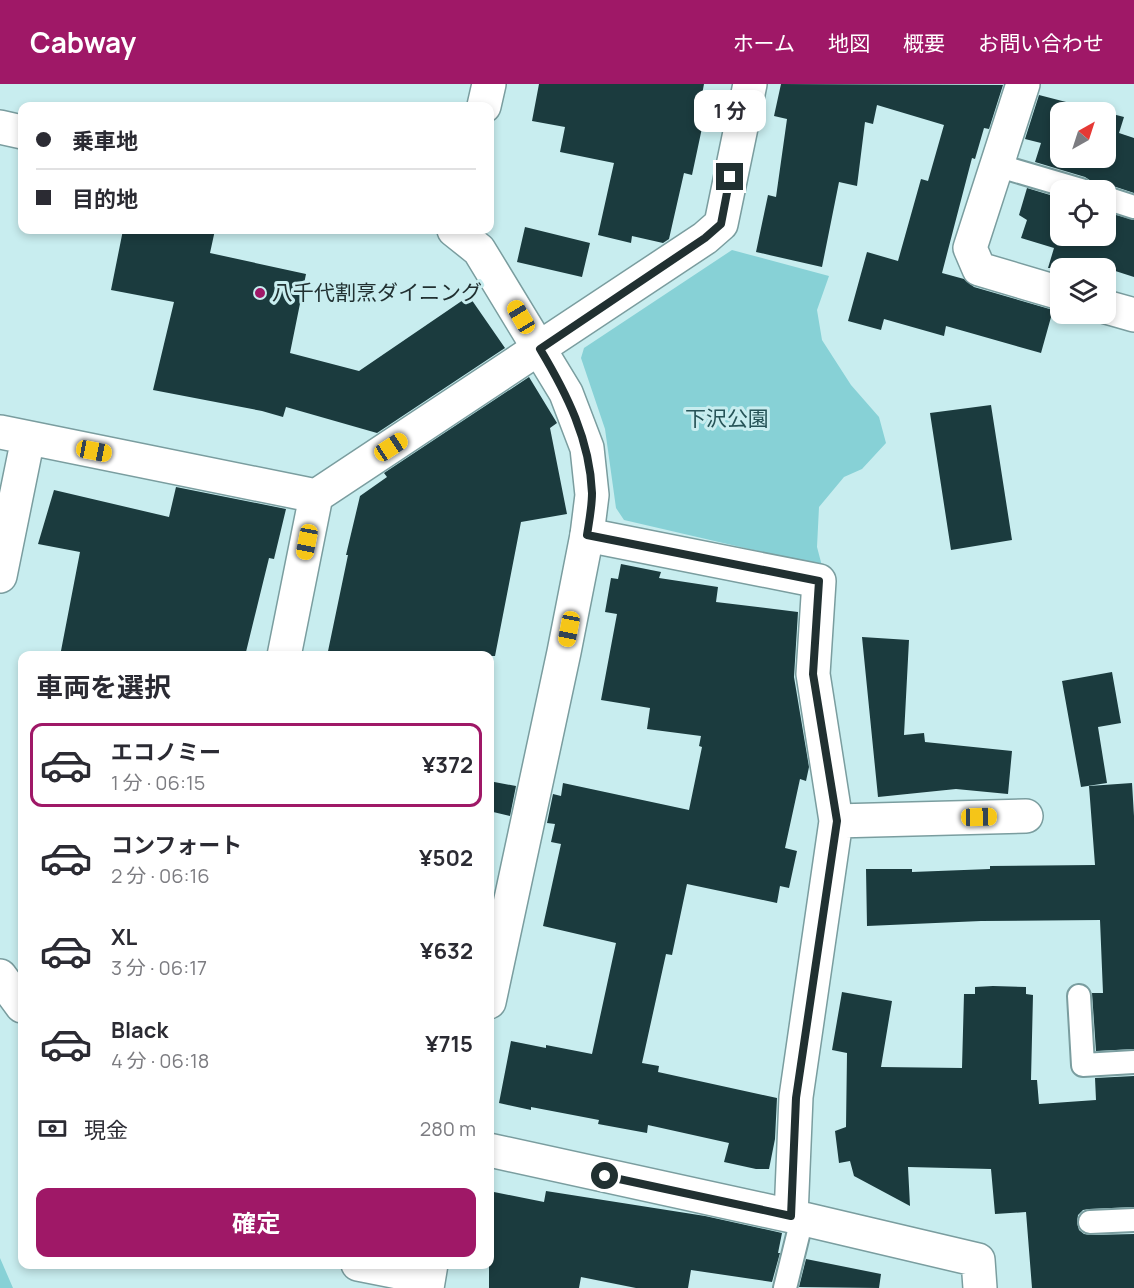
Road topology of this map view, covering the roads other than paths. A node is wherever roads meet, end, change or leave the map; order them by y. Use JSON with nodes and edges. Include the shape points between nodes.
{"nodes":[{"id":1,"x":489,"y":84,"type":"edge"},
{"id":2,"x":750,"y":84,"type":"edge"},
{"id":3,"x":1023,"y":84,"type":"edge"},
{"id":4,"x":485,"y":102,"type":"edge"},
{"id":5,"x":0,"y":127,"type":"edge"},
{"id":6,"x":18,"y":131,"type":"edge"},
{"id":7,"x":996,"y":165,"type":"junction"},
{"id":8,"x":1050,"y":181,"type":"edge"},
{"id":9,"x":1116,"y":201,"type":"edge"},
{"id":10,"x":1134,"y":207,"type":"edge"},
{"id":11,"x":459,"y":234,"type":"edge"},
{"id":12,"x":1050,"y":290,"type":"edge"},
{"id":13,"x":1116,"y":310,"type":"edge"},
{"id":14,"x":1134,"y":315,"type":"edge"},
{"id":15,"x":540,"y":349,"type":"junction"},
{"id":16,"x":14,"y":435,"type":"edge"},
{"id":17,"x":316,"y":496,"type":"junction"},
{"id":18,"x":587,"y":535,"type":"junction"},
{"id":19,"x":0,"y":576,"type":"edge"},
{"id":20,"x":285,"y":651,"type":"edge"},
{"id":21,"x":1026,"y":816,"type":"dead end"},
{"id":22,"x":837,"y":821,"type":"junction"},
{"id":23,"x":0,"y":976,"type":"edge"},
{"id":24,"x":494,"y":979,"type":"edge"},
{"id":25,"x":1079,"y":996,"type":"dead end"},
{"id":26,"x":18,"y":1001,"type":"edge"},
{"id":27,"x":1134,"y":1062,"type":"edge"},
{"id":28,"x":494,"y":1151,"type":"edge"},
{"id":29,"x":796,"y":1218,"type":"junction"},
{"id":30,"x":1134,"y":1220,"type":"edge"},
{"id":31,"x":1090,"y":1222,"type":"dead end"},
{"id":32,"x":385,"y":1269,"type":"edge"},
{"id":33,"x":429,"y":1277,"type":"edge"},
{"id":34,"x":785,"y":1288,"type":"edge"},
{"id":35,"x":980,"y":1288,"type":"edge"}],
"edges":[{"from":1,"to":4,"type":"street"},
{"from":2,"to":15,"type":"street","via":[[721,224]]},
{"from":3,"to":7,"type":"street"},
{"from":5,"to":6,"type":"street"},
{"from":7,"to":8,"type":"lane"},
{"from":7,"to":12,"type":"street","via":[[970,248],[980,269]]},
{"from":9,"to":10,"type":"lane"},
{"from":11,"to":15,"type":"street","via":[[479,250]]},
{"from":13,"to":14,"type":"street"},
{"from":15,"to":17,"type":"street"},
{"from":15,"to":18,"type":"street","via":[[566,393],[586,448],[592,495]]},
{"from":16,"to":17,"type":"street"},
{"from":16,"to":19,"type":"street"},
{"from":17,"to":20,"type":"street"},
{"from":18,"to":22,"type":"street","via":[[819,581],[813,674]]},
{"from":18,"to":24,"type":"street"},
{"from":21,"to":22,"type":"street"},
{"from":22,"to":29,"type":"street","via":[[796,1098]]},
{"from":23,"to":26,"type":"street"},
{"from":25,"to":27,"type":"lane","via":[[1083,1065]]},
{"from":28,"to":29,"type":"street"},
{"from":29,"to":34,"type":"lane"},
{"from":29,"to":35,"type":"street","via":[[978,1260]]},
{"from":30,"to":31,"type":"lane"},
{"from":32,"to":33,"type":"street"}]}
